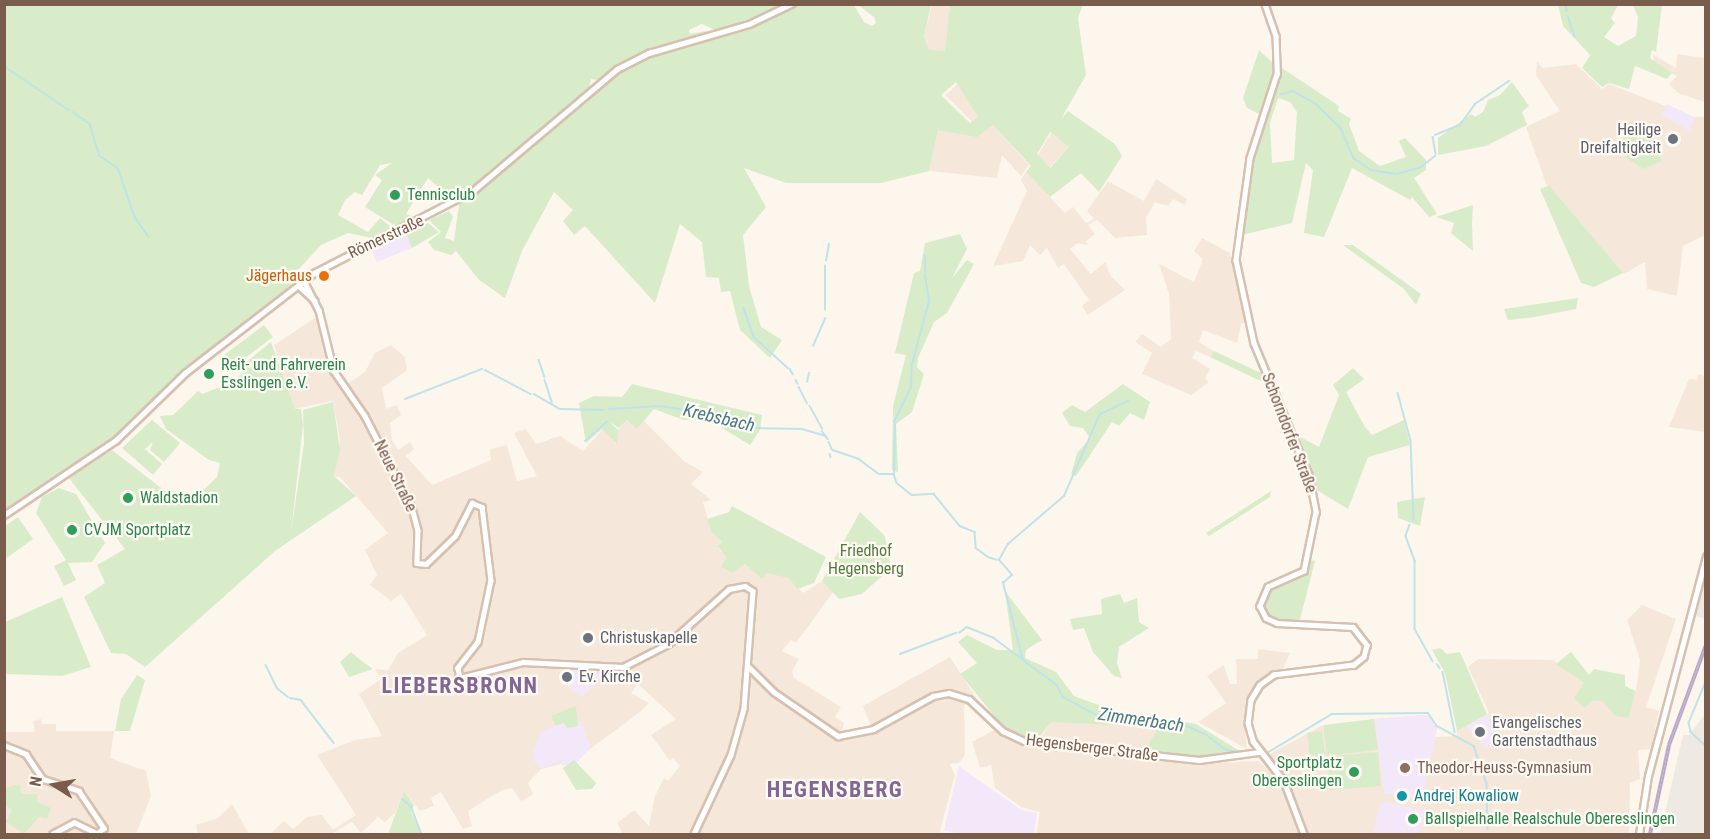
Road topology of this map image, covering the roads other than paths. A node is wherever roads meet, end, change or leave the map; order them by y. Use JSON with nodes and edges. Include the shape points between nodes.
{"nodes":[{"id":1,"x":791,"y":4,"type":"edge"},
{"id":2,"x":1265,"y":4,"type":"edge"},
{"id":3,"x":304,"y":281,"type":"junction"},
{"id":4,"x":298,"y":285,"type":"junction"},
{"id":5,"x":304,"y":294,"type":"junction"},
{"id":6,"x":285,"y":295,"type":"junction"},
{"id":7,"x":315,"y":302,"type":"junction"},
{"id":8,"x":4,"y":515,"type":"edge"},
{"id":9,"x":1706,"y":557,"type":"edge"},
{"id":10,"x":749,"y":667,"type":"junction"},
{"id":11,"x":4,"y":744,"type":"edge"},
{"id":12,"x":1259,"y":752,"type":"junction"},
{"id":13,"x":53,"y":834,"type":"edge"},
{"id":14,"x":694,"y":834,"type":"edge"},
{"id":15,"x":1304,"y":834,"type":"edge"},
{"id":16,"x":1639,"y":834,"type":"edge"}],
"edges":[{"from":1,"to":3,"type":"street","name":"Römerstraße","via":[[749,24],[656,51],[622,66],[465,196]]},
{"from":2,"to":12,"type":"street","name":"Schorndorfer Straße","via":[[1275,31],[1277,70],[1251,149],[1236,260],[1254,343],[1309,475],[1316,515],[1304,571],[1268,587],[1260,606],[1275,623],[1355,627],[1367,648],[1354,665],[1282,672],[1262,683],[1248,716]]},
{"from":3,"to":4,"type":"street","name":"Römerstraße"},
{"from":3,"to":7,"type":"street","name":"Neue Straße"},
{"from":4,"to":5,"type":"street"},
{"from":4,"to":6,"type":"street","name":"Römerstraße"},
{"from":5,"to":6,"type":"street"},
{"from":5,"to":7,"type":"street"},
{"from":6,"to":8,"type":"street","name":"Römerstraße","via":[[185,373],[116,440]]},
{"from":7,"to":10,"type":"street","name":"Neue Straße","via":[[334,371],[365,416],[412,508],[418,530],[417,563],[426,564],[455,536],[472,503],[482,507],[491,580],[478,642],[458,668],[459,676],[466,679],[513,663],[564,662],[604,669],[627,665],[668,644],[725,591],[740,586],[755,595]]},
{"from":9,"to":16,"type":"street","via":[[1648,776]]},
{"from":10,"to":12,"type":"street","name":"Hegensberger Straße","via":[[814,721],[842,736],[875,728],[930,698],[949,693],[973,701],[1000,729],[1024,741],[1199,760]]},
{"from":10,"to":14,"type":"street","via":[[745,707],[732,753]]},
{"from":11,"to":13,"type":"street","via":[[27,754],[43,779],[79,791],[104,828],[97,834],[72,823]]},
{"from":12,"to":15,"type":"street","name":"Schorndorfer Straße","via":[[1284,781]]}]}
